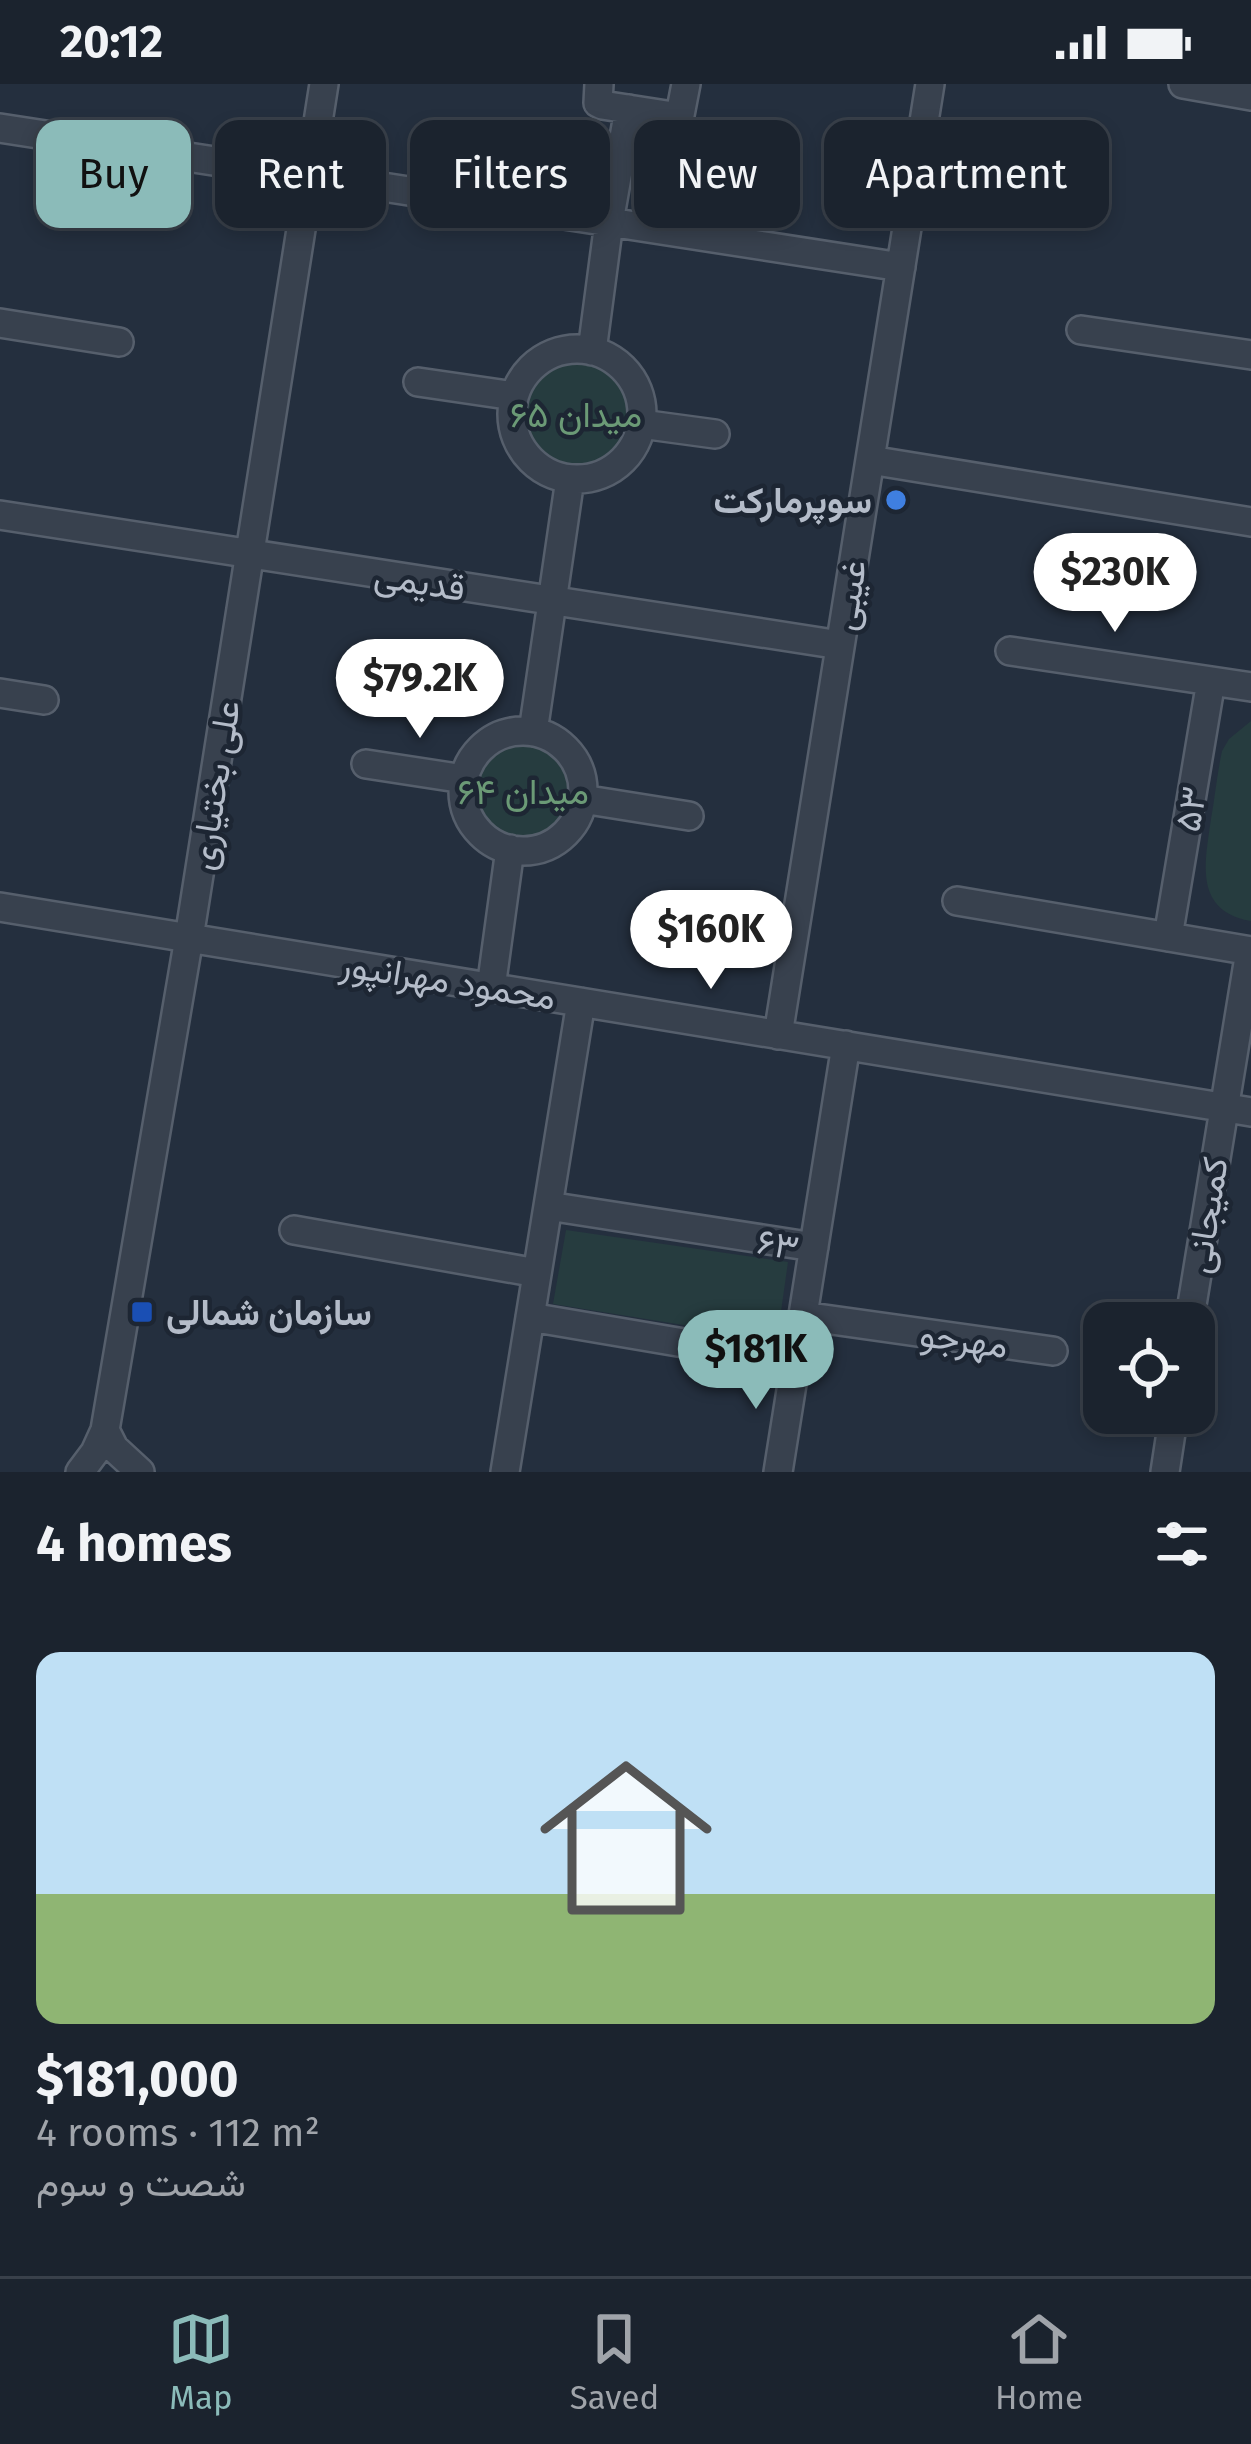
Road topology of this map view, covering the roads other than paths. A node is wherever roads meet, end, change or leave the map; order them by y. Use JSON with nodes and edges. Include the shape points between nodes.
{"nodes":[{"id":1,"x":324,"y":84,"type":"edge"},
{"id":2,"x":599,"y":84,"type":"edge"},
{"id":3,"x":686,"y":84,"type":"edge"},
{"id":4,"x":930,"y":84,"type":"edge"},
{"id":5,"x":1183,"y":84,"type":"edge"},
{"id":6,"x":1251,"y":96,"type":"edge"},
{"id":7,"x":628,"y":109,"type":"junction"},
{"id":8,"x":319,"y":120,"type":"edge"},
{"id":9,"x":0,"y":128,"type":"edge"},
{"id":10,"x":215,"y":161,"type":"edge"},
{"id":11,"x":610,"y":216,"type":"edge"},
{"id":12,"x":610,"y":222,"type":"edge"},
{"id":13,"x":302,"y":228,"type":"edge"},
{"id":14,"x":608,"y":228,"type":"edge"},
{"id":15,"x":901,"y":267,"type":"junction"},
{"id":16,"x":0,"y":323,"type":"edge"},
{"id":17,"x":1082,"y":330,"type":"dead end"},
{"id":18,"x":119,"y":343,"type":"dead end"},
{"id":19,"x":592,"y":351,"type":"junction"},
{"id":20,"x":1251,"y":355,"type":"edge"},
{"id":21,"x":418,"y":382,"type":"dead end"},
{"id":22,"x":514,"y":396,"type":"junction"},
{"id":23,"x":641,"y":424,"type":"junction"},
{"id":24,"x":715,"y":434,"type":"dead end"},
{"id":25,"x":870,"y":460,"type":"junction"},
{"id":26,"x":571,"y":478,"type":"junction"},
{"id":27,"x":0,"y":515,"type":"edge"},
{"id":28,"x":1251,"y":522,"type":"edge"},
{"id":29,"x":250,"y":554,"type":"junction"},
{"id":30,"x":552,"y":601,"type":"junction"},
{"id":31,"x":840,"y":646,"type":"junction"},
{"id":32,"x":1010,"y":651,"type":"dead end"},
{"id":33,"x":1211,"y":681,"type":"junction"},
{"id":34,"x":1251,"y":687,"type":"edge"},
{"id":35,"x":0,"y":693,"type":"edge"},
{"id":36,"x":44,"y":700,"type":"dead end"},
{"id":37,"x":533,"y":732,"type":"junction"},
{"id":38,"x":366,"y":764,"type":"dead end"},
{"id":39,"x":464,"y":779,"type":"junction"},
{"id":40,"x":582,"y":799,"type":"junction"},
{"id":41,"x":689,"y":816,"type":"dead end"},
{"id":42,"x":510,"y":849,"type":"junction"},
{"id":43,"x":958,"y":901,"type":"dead end"},
{"id":44,"x":0,"y":907,"type":"edge"},
{"id":45,"x":1168,"y":937,"type":"junction"},
{"id":46,"x":189,"y":938,"type":"junction"},
{"id":47,"x":1250,"y":951,"type":"edge"},
{"id":48,"x":491,"y":988,"type":"junction"},
{"id":49,"x":580,"y":1002,"type":"junction"},
{"id":50,"x":778,"y":1035,"type":"junction"},
{"id":51,"x":845,"y":1046,"type":"junction"},
{"id":52,"x":1237,"y":1110,"type":"edge"},
{"id":53,"x":548,"y":1205,"type":"junction"},
{"id":54,"x":294,"y":1230,"type":"dead end"},
{"id":55,"x":814,"y":1247,"type":"junction"},
{"id":56,"x":537,"y":1273,"type":"junction"},
{"id":57,"x":1194,"y":1302,"type":"edge"},
{"id":58,"x":803,"y":1316,"type":"junction"},
{"id":59,"x":530,"y":1317,"type":"junction"},
{"id":60,"x":1053,"y":1351,"type":"dead end"},
{"id":61,"x":796,"y":1362,"type":"junction"},
{"id":62,"x":105,"y":1430,"type":"junction"},
{"id":63,"x":1171,"y":1434,"type":"edge"},
{"id":64,"x":80,"y":1472,"type":"edge"},
{"id":65,"x":140,"y":1472,"type":"edge"},
{"id":66,"x":505,"y":1472,"type":"edge"},
{"id":67,"x":778,"y":1472,"type":"edge"},
{"id":68,"x":1165,"y":1472,"type":"edge"}],
"edges":[{"from":1,"to":8,"type":"street","name":"علی بختیاری"},
{"from":2,"to":7,"type":"street","via":[[598,103]]},
{"from":3,"to":7,"type":"street","via":[[680,116]]},
{"from":4,"to":15,"type":"street","name":"غیبی"},
{"from":5,"to":6,"type":"street"},
{"from":7,"to":11,"type":"street"},
{"from":9,"to":10,"type":"street"},
{"from":12,"to":15,"type":"street"},
{"from":13,"to":29,"type":"street","name":"علی بختیاری"},
{"from":14,"to":19,"type":"street"},
{"from":15,"to":25,"type":"street","name":"غیبی"},
{"from":16,"to":18,"type":"street"},
{"from":17,"to":20,"type":"street"},
{"from":19,"to":22,"type":"street","via":[[553,353],[522,378]]},
{"from":19,"to":23,"type":"street","via":[[625,370]]},
{"from":21,"to":22,"type":"street"},
{"from":22,"to":26,"type":"street","via":[[514,434],[523,451]]},
{"from":23,"to":24,"type":"street"},
{"from":23,"to":26,"type":"street","via":[[609,470]]},
{"from":25,"to":28,"type":"street"},
{"from":25,"to":31,"type":"street","name":"غیبی"},
{"from":26,"to":30,"type":"street"},
{"from":27,"to":29,"type":"street","name":"قدیمی"},
{"from":29,"to":30,"type":"street","name":"قدیمی"},
{"from":29,"to":46,"type":"street","name":"علی بختیاری"},
{"from":30,"to":31,"type":"street","name":"قدیمی"},
{"from":30,"to":37,"type":"street"},
{"from":31,"to":50,"type":"street","name":"غیبی"},
{"from":32,"to":33,"type":"street"},
{"from":33,"to":34,"type":"street"},
{"from":33,"to":45,"type":"street","name":"۵۳"},
{"from":35,"to":36,"type":"street"},
{"from":37,"to":39,"type":"street","via":[[492,739]]},
{"from":37,"to":40,"type":"street","via":[[575,762]]},
{"from":38,"to":39,"type":"street"},
{"from":39,"to":42,"type":"street","via":[[476,828]]},
{"from":40,"to":41,"type":"street"},
{"from":40,"to":42,"type":"street","via":[[577,817],[550,844]]},
{"from":42,"to":48,"type":"street"},
{"from":43,"to":45,"type":"street"},
{"from":44,"to":46,"type":"street","name":"محمود مهرانپور"},
{"from":45,"to":47,"type":"street"},
{"from":46,"to":48,"type":"street","name":"محمود مهرانپور"},
{"from":46,"to":62,"type":"street","name":"علی بختیاری"},
{"from":47,"to":52,"type":"street","name":"کمیجانی"},
{"from":48,"to":49,"type":"street","name":"محمود مهرانپور"},
{"from":49,"to":50,"type":"street","name":"محمود مهرانپور"},
{"from":49,"to":53,"type":"street"},
{"from":50,"to":51,"type":"street","name":"محمود مهرانپور"},
{"from":51,"to":52,"type":"street","name":"محمود مهرانپور"},
{"from":51,"to":55,"type":"street"},
{"from":52,"to":57,"type":"street","name":"کمیجانی"},
{"from":53,"to":55,"type":"street","name":"۶۳"},
{"from":53,"to":56,"type":"street"},
{"from":54,"to":56,"type":"street"},
{"from":55,"to":58,"type":"street","name":"۶۳"},
{"from":56,"to":59,"type":"street"},
{"from":58,"to":60,"type":"street","name":"مهرجو"},
{"from":58,"to":61,"type":"street","name":"۶۳"},
{"from":59,"to":61,"type":"street"},
{"from":59,"to":66,"type":"street"},
{"from":61,"to":67,"type":"street","name":"۶۳"},
{"from":62,"to":64,"type":"street"},
{"from":62,"to":65,"type":"street"},
{"from":63,"to":68,"type":"street"}]}
